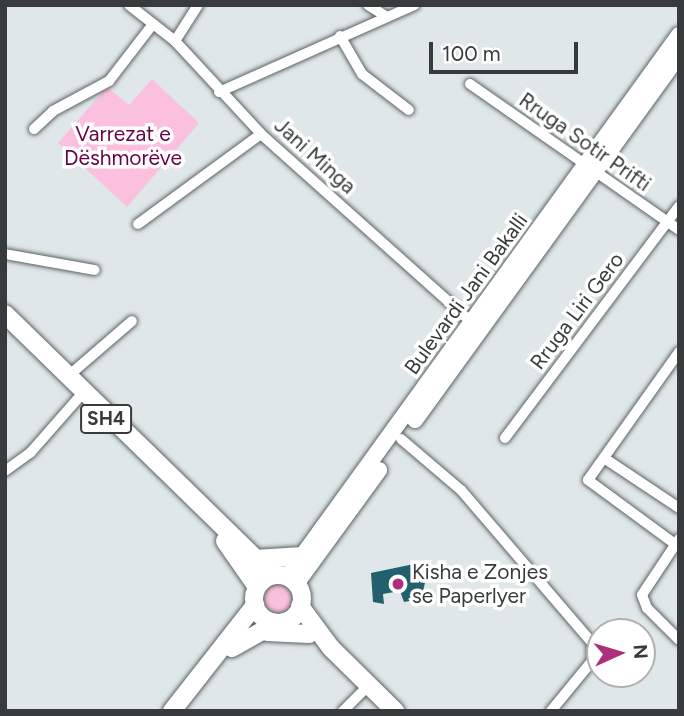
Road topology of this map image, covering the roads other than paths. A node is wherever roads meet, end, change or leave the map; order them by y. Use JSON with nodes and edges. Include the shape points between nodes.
{"nodes":[{"id":1,"x":129,"y":5,"type":"edge"},
{"id":2,"x":198,"y":5,"type":"edge"},
{"id":3,"x":368,"y":5,"type":"edge"},
{"id":4,"x":414,"y":5,"type":"edge"},
{"id":5,"x":387,"y":17,"type":"junction"},
{"id":6,"x":153,"y":24,"type":"junction"},
{"id":7,"x":340,"y":36,"type":"junction"},
{"id":8,"x":679,"y":36,"type":"edge"},
{"id":9,"x":175,"y":41,"type":"junction"},
{"id":10,"x":678,"y":58,"type":"edge"},
{"id":11,"x":470,"y":84,"type":"dead end"},
{"id":12,"x":219,"y":92,"type":"junction"},
{"id":13,"x":409,"y":110,"type":"dead end"},
{"id":14,"x":34,"y":129,"type":"dead end"},
{"id":15,"x":261,"y":134,"type":"junction"},
{"id":16,"x":589,"y":169,"type":"junction"},
{"id":17,"x":679,"y":206,"type":"edge"},
{"id":18,"x":667,"y":222,"type":"junction"},
{"id":19,"x":138,"y":224,"type":"dead end"},
{"id":20,"x":679,"y":230,"type":"edge"},
{"id":21,"x":5,"y":254,"type":"edge"},
{"id":22,"x":95,"y":270,"type":"dead end"},
{"id":23,"x":5,"y":314,"type":"edge"},
{"id":24,"x":132,"y":321,"type":"dead end"},
{"id":25,"x":477,"y":326,"type":"junction"},
{"id":26,"x":679,"y":352,"type":"edge"},
{"id":27,"x":66,"y":378,"type":"junction"},
{"id":28,"x":82,"y":394,"type":"junction"},
{"id":29,"x":505,"y":438,"type":"dead end"},
{"id":30,"x":401,"y":439,"type":"junction"},
{"id":31,"x":604,"y":458,"type":"junction"},
{"id":32,"x":5,"y":471,"type":"edge"},
{"id":33,"x":679,"y":508,"type":"edge"},
{"id":34,"x":211,"y":520,"type":"junction"},
{"id":35,"x":677,"y":541,"type":"edge"},
{"id":36,"x":302,"y":556,"type":"junction"},
{"id":37,"x":255,"y":559,"type":"junction"},
{"id":38,"x":285,"y":579,"type":"junction"},
{"id":39,"x":256,"y":596,"type":"junction"},
{"id":40,"x":300,"y":606,"type":"junction"},
{"id":41,"x":280,"y":622,"type":"junction"},
{"id":42,"x":253,"y":634,"type":"junction"},
{"id":43,"x":309,"y":634,"type":"junction"},
{"id":44,"x":679,"y":640,"type":"edge"},
{"id":45,"x":331,"y":648,"type":"junction"},
{"id":46,"x":218,"y":658,"type":"junction"},
{"id":47,"x":369,"y":685,"type":"junction"},
{"id":48,"x":172,"y":711,"type":"edge"},
{"id":49,"x":343,"y":711,"type":"edge"},
{"id":50,"x":395,"y":711,"type":"edge"},
{"id":51,"x":551,"y":711,"type":"edge"}],
"edges":[{"from":1,"to":6,"type":"street","name":"Jani Minga"},
{"from":2,"to":9,"type":"street"},
{"from":3,"to":5,"type":"street"},
{"from":4,"to":5,"type":"street"},
{"from":5,"to":7,"type":"street"},
{"from":6,"to":9,"type":"street","name":"Jani Minga"},
{"from":6,"to":14,"type":"street","via":[[109,81],[53,111]]},
{"from":7,"to":12,"type":"street"},
{"from":7,"to":13,"type":"street","via":[[362,74]]},
{"from":8,"to":16,"type":"main road","name":"Bulevardi Jani Bakalli"},
{"from":9,"to":12,"type":"street","name":"Jani Minga"},
{"from":10,"to":16,"type":"main road","name":"Bulevardi Jani Bakalli"},
{"from":11,"to":16,"type":"street","name":"Rruga Sotir Prifti"},
{"from":12,"to":15,"type":"street","name":"Jani Minga"},
{"from":15,"to":19,"type":"street"},
{"from":15,"to":25,"type":"street","name":"Jani Minga"},
{"from":16,"to":18,"type":"street","name":"Rruga Sotir Prifti"},
{"from":16,"to":25,"type":"main road","name":"Bulevardi Jani Bakalli"},
{"from":17,"to":18,"type":"street","name":"Rruga Liri Gero"},
{"from":18,"to":20,"type":"street","name":"Rruga Sotir Prifti"},
{"from":18,"to":29,"type":"street","name":"Rruga Liri Gero"},
{"from":21,"to":22,"type":"street"},
{"from":23,"to":27,"type":"main road","number":"SH4"},
{"from":24,"to":27,"type":"street"},
{"from":25,"to":30,"type":"main road","name":"Bulevardi Jani Bakalli"},
{"from":25,"to":36,"type":"main road","name":"Bulevardi Jani Bakalli"},
{"from":26,"to":31,"type":"street"},
{"from":27,"to":28,"type":"main road","number":"SH4"},
{"from":28,"to":32,"type":"street","via":[[32,452]]},
{"from":28,"to":34,"type":"main road","number":"SH4"},
{"from":30,"to":38,"type":"main road","name":"Bulevardi Jani Bakalli"},
{"from":30,"to":51,"type":"street","via":[[461,490],[592,643],[592,661]]},
{"from":31,"to":33,"type":"street"},
{"from":31,"to":35,"type":"street","via":[[588,480]]},
{"from":34,"to":37,"type":"main road","number":"SH4"},
{"from":34,"to":39,"type":"main road","number":"SH4"},
{"from":35,"to":44,"type":"street","via":[[642,595],[647,608]]},
{"from":36,"to":37,"type":"main road"},
{"from":36,"to":38,"type":"main road","name":"Bulevardi Jani Bakalli"},
{"from":37,"to":38,"type":"main road","number":"SH4"},
{"from":38,"to":39,"type":"main road"},
{"from":38,"to":40,"type":"main road","number":"SH4"},
{"from":39,"to":41,"type":"main road","number":"SH4","via":[[263,617]]},
{"from":39,"to":46,"type":"main road"},
{"from":40,"to":41,"type":"main road"},
{"from":40,"to":45,"type":"main road","number":"SH4"},
{"from":41,"to":42,"type":"main road"},
{"from":41,"to":43,"type":"main road","number":"SH4"},
{"from":42,"to":43,"type":"main road"},
{"from":42,"to":46,"type":"main road"},
{"from":43,"to":45,"type":"main road","number":"SH4"},
{"from":45,"to":47,"type":"main road","number":"SH4"},
{"from":46,"to":48,"type":"main road"},
{"from":47,"to":49,"type":"street"},
{"from":47,"to":50,"type":"main road","number":"SH4"}]}
